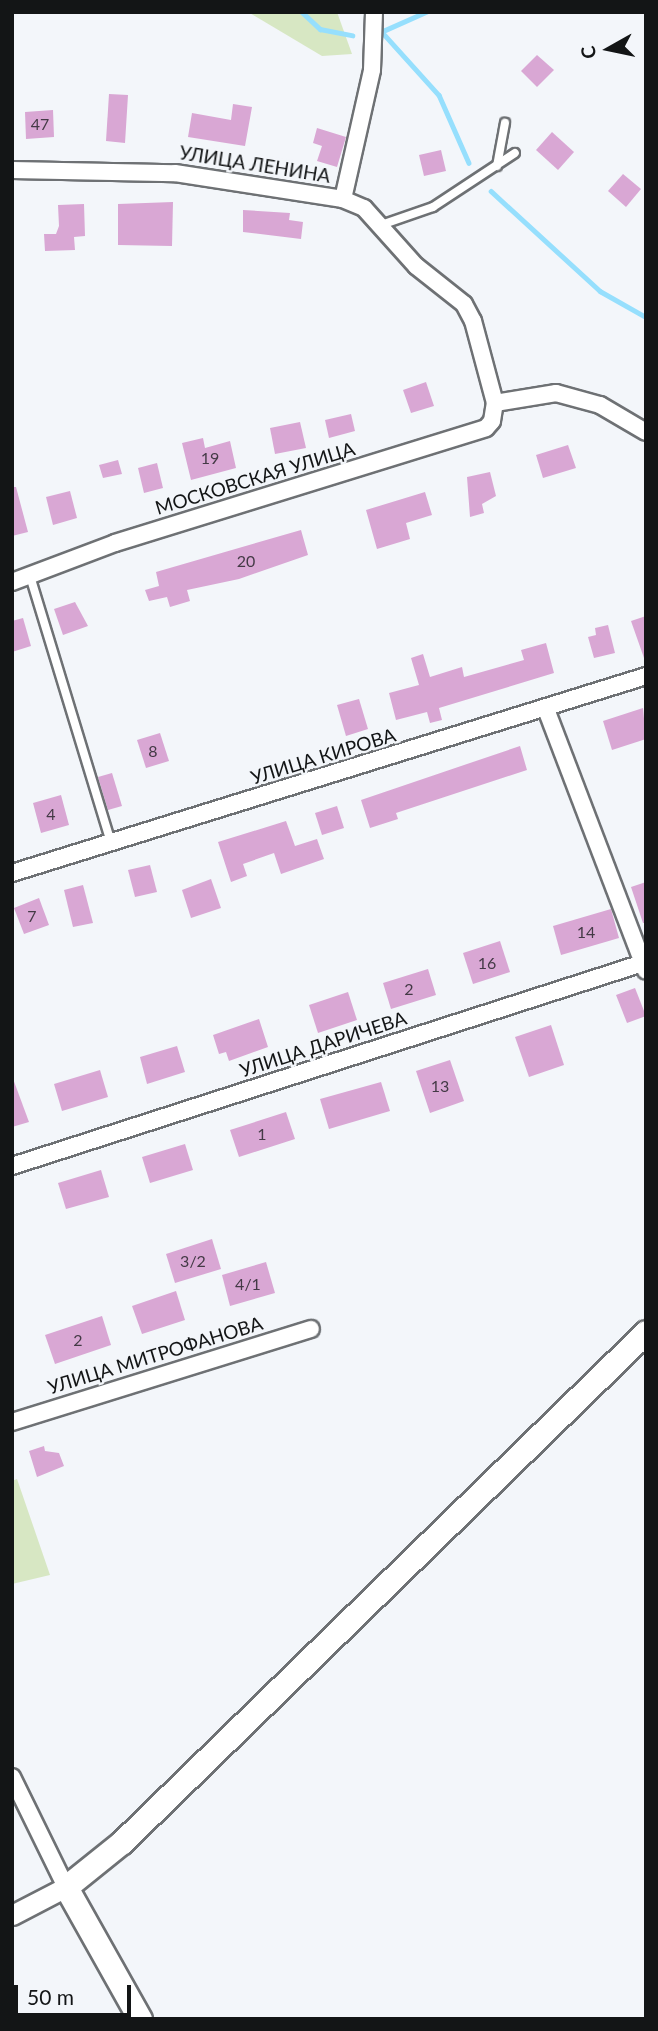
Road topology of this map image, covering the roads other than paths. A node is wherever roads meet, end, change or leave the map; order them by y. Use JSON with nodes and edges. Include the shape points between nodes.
{"nodes":[{"id":1,"x":374,"y":12,"type":"edge"},
{"id":2,"x":505,"y":122,"type":"dead end"},
{"id":3,"x":515,"y":153,"type":"dead end"},
{"id":4,"x":497,"y":166,"type":"junction"},
{"id":5,"x":12,"y":170,"type":"edge"},
{"id":6,"x":343,"y":199,"type":"junction"},
{"id":7,"x":381,"y":225,"type":"junction"},
{"id":8,"x":495,"y":403,"type":"junction"},
{"id":9,"x":646,"y":432,"type":"edge"},
{"id":10,"x":30,"y":576,"type":"junction"},
{"id":11,"x":12,"y":582,"type":"edge"},
{"id":12,"x":646,"y":676,"type":"edge"},
{"id":13,"x":546,"y":709,"type":"junction"},
{"id":14,"x":111,"y":843,"type":"junction"},
{"id":15,"x":12,"y":873,"type":"edge"},
{"id":16,"x":644,"y":966,"type":"edge"},
{"id":17,"x":12,"y":1166,"type":"edge"},
{"id":18,"x":311,"y":1329,"type":"dead end"},
{"id":19,"x":646,"y":1332,"type":"edge"},
{"id":20,"x":12,"y":1422,"type":"edge"},
{"id":21,"x":12,"y":1777,"type":"edge"},
{"id":22,"x":66,"y":1886,"type":"junction"},
{"id":23,"x":12,"y":1915,"type":"edge"},
{"id":24,"x":140,"y":2019,"type":"edge"}],
"edges":[{"from":1,"to":6,"type":"street","name":"УЛИЦА ЛЕНИНА","via":[[372,70]]},
{"from":2,"to":4,"type":"lane"},
{"from":3,"to":4,"type":"lane"},
{"from":4,"to":7,"type":"lane","via":[[433,207]]},
{"from":5,"to":6,"type":"street","name":"УЛИЦА ЛЕНИНА","via":[[175,173]]},
{"from":6,"to":7,"type":"street","via":[[364,208]]},
{"from":7,"to":8,"type":"street","via":[[416,266],[464,304]]},
{"from":8,"to":9,"type":"street","via":[[556,393],[600,405]]},
{"from":8,"to":10,"type":"street","name":"МОСКОВСКАЯ УЛИЦА","via":[[496,413],[486,428],[115,544]]},
{"from":10,"to":11,"type":"street","name":"МОСКОВСКАЯ УЛИЦА"},
{"from":10,"to":14,"type":"lane"},
{"from":12,"to":13,"type":"street","name":"УЛИЦА КИРОВА"},
{"from":13,"to":14,"type":"street","name":"УЛИЦА КИРОВА"},
{"from":13,"to":16,"type":"street"},
{"from":14,"to":15,"type":"street","name":"УЛИЦА КИРОВА"},
{"from":16,"to":17,"type":"street","name":"УЛИЦА ДАРИЧЕВА"},
{"from":18,"to":20,"type":"street","name":"УЛИЦА МИТРОФАНОВА"},
{"from":19,"to":22,"type":"main road","via":[[122,1842]]},
{"from":21,"to":22,"type":"street"},
{"from":22,"to":23,"type":"street"},
{"from":22,"to":24,"type":"main road"}]}
